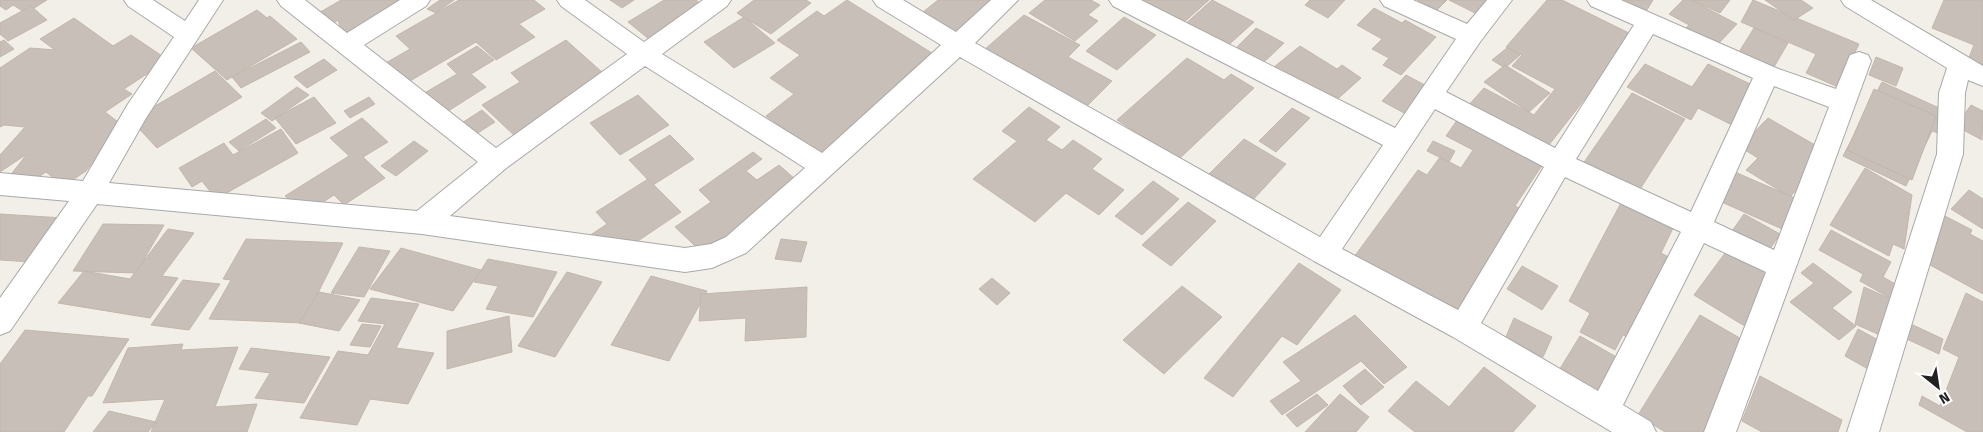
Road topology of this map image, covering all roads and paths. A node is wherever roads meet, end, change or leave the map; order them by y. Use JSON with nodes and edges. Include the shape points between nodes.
{"nodes":[{"id":1,"x":136,"y":0,"type":"edge"},
{"id":2,"x":211,"y":0,"type":"edge"},
{"id":3,"x":289,"y":0,"type":"edge"},
{"id":4,"x":418,"y":0,"type":"edge"},
{"id":5,"x":569,"y":0,"type":"edge"},
{"id":6,"x":719,"y":0,"type":"edge"},
{"id":7,"x":885,"y":0,"type":"edge"},
{"id":8,"x":1006,"y":0,"type":"edge"},
{"id":9,"x":1121,"y":0,"type":"edge"},
{"id":10,"x":1392,"y":0,"type":"edge"},
{"id":11,"x":1500,"y":0,"type":"edge"},
{"id":12,"x":1599,"y":0,"type":"edge"},
{"id":13,"x":1852,"y":0,"type":"edge"},
{"id":14,"x":1649,"y":21,"type":"junction"},
{"id":15,"x":189,"y":35,"type":"junction"},
{"id":16,"x":1471,"y":36,"type":"junction"},
{"id":17,"x":958,"y":42,"type":"junction"},
{"id":18,"x":346,"y":45,"type":"junction"},
{"id":19,"x":644,"y":54,"type":"junction"},
{"id":20,"x":1859,"y":61,"type":"dead end"},
{"id":21,"x":1971,"y":71,"type":"edge"},
{"id":22,"x":1767,"y":74,"type":"junction"},
{"id":23,"x":1430,"y":96,"type":"junction"},
{"id":24,"x":1844,"y":102,"type":"junction"},
{"id":25,"x":1400,"y":142,"type":"junction"},
{"id":26,"x":496,"y":162,"type":"junction"},
{"id":27,"x":1560,"y":164,"type":"junction"},
{"id":28,"x":824,"y":167,"type":"junction"},
{"id":29,"x":0,"y":184,"type":"edge"},
{"id":30,"x":90,"y":192,"type":"junction"},
{"id":31,"x":422,"y":223,"type":"junction"},
{"id":32,"x":1697,"y":228,"type":"junction"},
{"id":33,"x":1324,"y":253,"type":"junction"},
{"id":34,"x":1782,"y":266,"type":"junction"},
{"id":35,"x":0,"y":322,"type":"edge"},
{"id":36,"x":1463,"y":328,"type":"junction"},
{"id":37,"x":1604,"y":411,"type":"junction"},
{"id":38,"x":1640,"y":432,"type":"edge"},
{"id":39,"x":1720,"y":432,"type":"edge"},
{"id":40,"x":1863,"y":432,"type":"edge"}],
"edges":[{"from":1,"to":15,"type":"street"},
{"from":2,"to":15,"type":"street"},
{"from":3,"to":18,"type":"street"},
{"from":4,"to":18,"type":"street"},
{"from":5,"to":19,"type":"street"},
{"from":6,"to":19,"type":"street"},
{"from":7,"to":17,"type":"street"},
{"from":8,"to":17,"type":"street"},
{"from":9,"to":25,"type":"street"},
{"from":10,"to":16,"type":"street"},
{"from":11,"to":16,"type":"street"},
{"from":12,"to":14,"type":"street"},
{"from":13,"to":21,"type":"street"},
{"from":14,"to":22,"type":"street"},
{"from":14,"to":27,"type":"street"},
{"from":15,"to":30,"type":"street","via":[[137,111]]},
{"from":16,"to":23,"type":"street"},
{"from":17,"to":28,"type":"street"},
{"from":17,"to":33,"type":"street","via":[[1021,82]]},
{"from":18,"to":26,"type":"street"},
{"from":19,"to":26,"type":"street"},
{"from":19,"to":28,"type":"street"},
{"from":20,"to":24,"type":"street"},
{"from":21,"to":40,"type":"street","via":[[1952,93],[1950,154]]},
{"from":22,"to":24,"type":"street"},
{"from":22,"to":32,"type":"street"},
{"from":23,"to":25,"type":"street"},
{"from":23,"to":27,"type":"street"},
{"from":24,"to":34,"type":"street"},
{"from":25,"to":33,"type":"street"},
{"from":26,"to":31,"type":"street"},
{"from":27,"to":32,"type":"street"},
{"from":27,"to":36,"type":"street"},
{"from":28,"to":31,"type":"street","via":[[736,245],[705,259],[685,260]]},
{"from":29,"to":30,"type":"street"},
{"from":30,"to":31,"type":"street"},
{"from":30,"to":35,"type":"street"},
{"from":32,"to":34,"type":"street"},
{"from":32,"to":37,"type":"street"},
{"from":33,"to":36,"type":"street"},
{"from":34,"to":39,"type":"street"},
{"from":36,"to":37,"type":"street"},
{"from":37,"to":38,"type":"street"}]}
